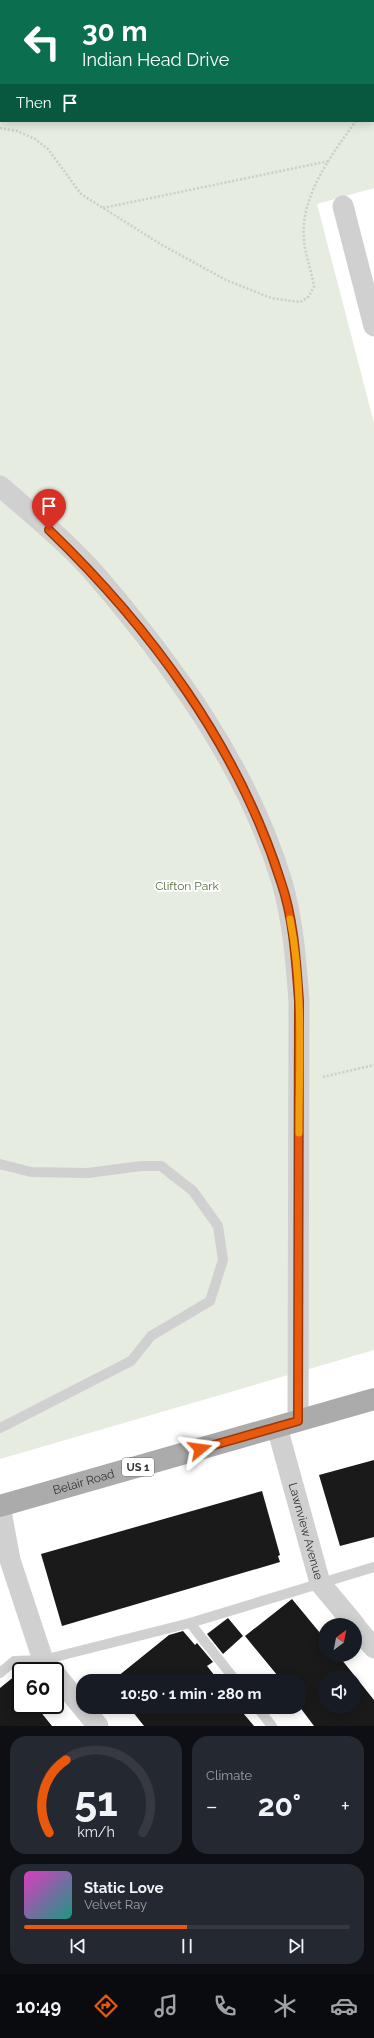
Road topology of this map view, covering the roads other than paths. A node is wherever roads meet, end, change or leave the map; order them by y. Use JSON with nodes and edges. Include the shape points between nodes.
{"nodes":[{"id":1,"x":343,"y":206,"type":"dead end"},
{"id":2,"x":374,"y":326,"type":"edge"},
{"id":3,"x":0,"y":486,"type":"edge"},
{"id":4,"x":0,"y":1164,"type":"edge"},
{"id":5,"x":374,"y":1399,"type":"edge"},
{"id":6,"x":298,"y":1421,"type":"junction"},
{"id":7,"x":277,"y":1427,"type":"junction"},
{"id":8,"x":0,"y":1428,"type":"edge"},
{"id":9,"x":0,"y":1506,"type":"edge"},
{"id":10,"x":374,"y":1567,"type":"edge"},
{"id":11,"x":320,"y":1583,"type":"junction"},
{"id":12,"x":349,"y":1618,"type":"edge"},
{"id":13,"x":190,"y":1623,"type":"junction"},
{"id":14,"x":362,"y":1633,"type":"edge"},
{"id":15,"x":374,"y":1648,"type":"edge"},
{"id":16,"x":48,"y":1662,"type":"edge"},
{"id":17,"x":12,"y":1663,"type":"edge"},
{"id":18,"x":64,"y":1664,"type":"edge"},
{"id":19,"x":0,"y":1673,"type":"edge"},
{"id":20,"x":230,"y":1674,"type":"edge"},
{"id":21,"x":64,"y":1685,"type":"edge"},
{"id":22,"x":262,"y":1714,"type":"edge"},
{"id":23,"x":98,"y":1726,"type":"edge"},
{"id":24,"x":272,"y":1726,"type":"edge"}],
"edges":[{"from":1,"to":2,"type":"street"},
{"from":3,"to":6,"type":"street","via":[[94,573],[198,706],[233,766],[262,828],[282,883],[293,936],[299,1001]]},
{"from":4,"to":8,"type":"lane","via":[[31,1172],[88,1173],[161,1166],[192,1191],[218,1226],[223,1260],[210,1301],[151,1336],[131,1361]]},
{"from":5,"to":6,"type":"main road","name":"Belair Road","number":"US 1"},
{"from":6,"to":7,"type":"main road","name":"Belair Road","number":"US 1"},
{"from":7,"to":9,"type":"main road","name":"Belair Road","number":"US 1"},
{"from":7,"to":11,"type":"street","name":"Lawnview Avenue"},
{"from":9,"to":16,"type":"street","via":[[10,1560]]},
{"from":10,"to":11,"type":"lane"},
{"from":11,"to":12,"type":"street","name":"Lawnview Avenue"},
{"from":11,"to":13,"type":"lane"},
{"from":13,"to":18,"type":"lane"},
{"from":13,"to":20,"type":"lane"},
{"from":14,"to":15,"type":"street","name":"Lawnview Avenue"},
{"from":17,"to":19,"type":"lane"},
{"from":21,"to":23,"type":"street"},
{"from":22,"to":24,"type":"lane"}]}
